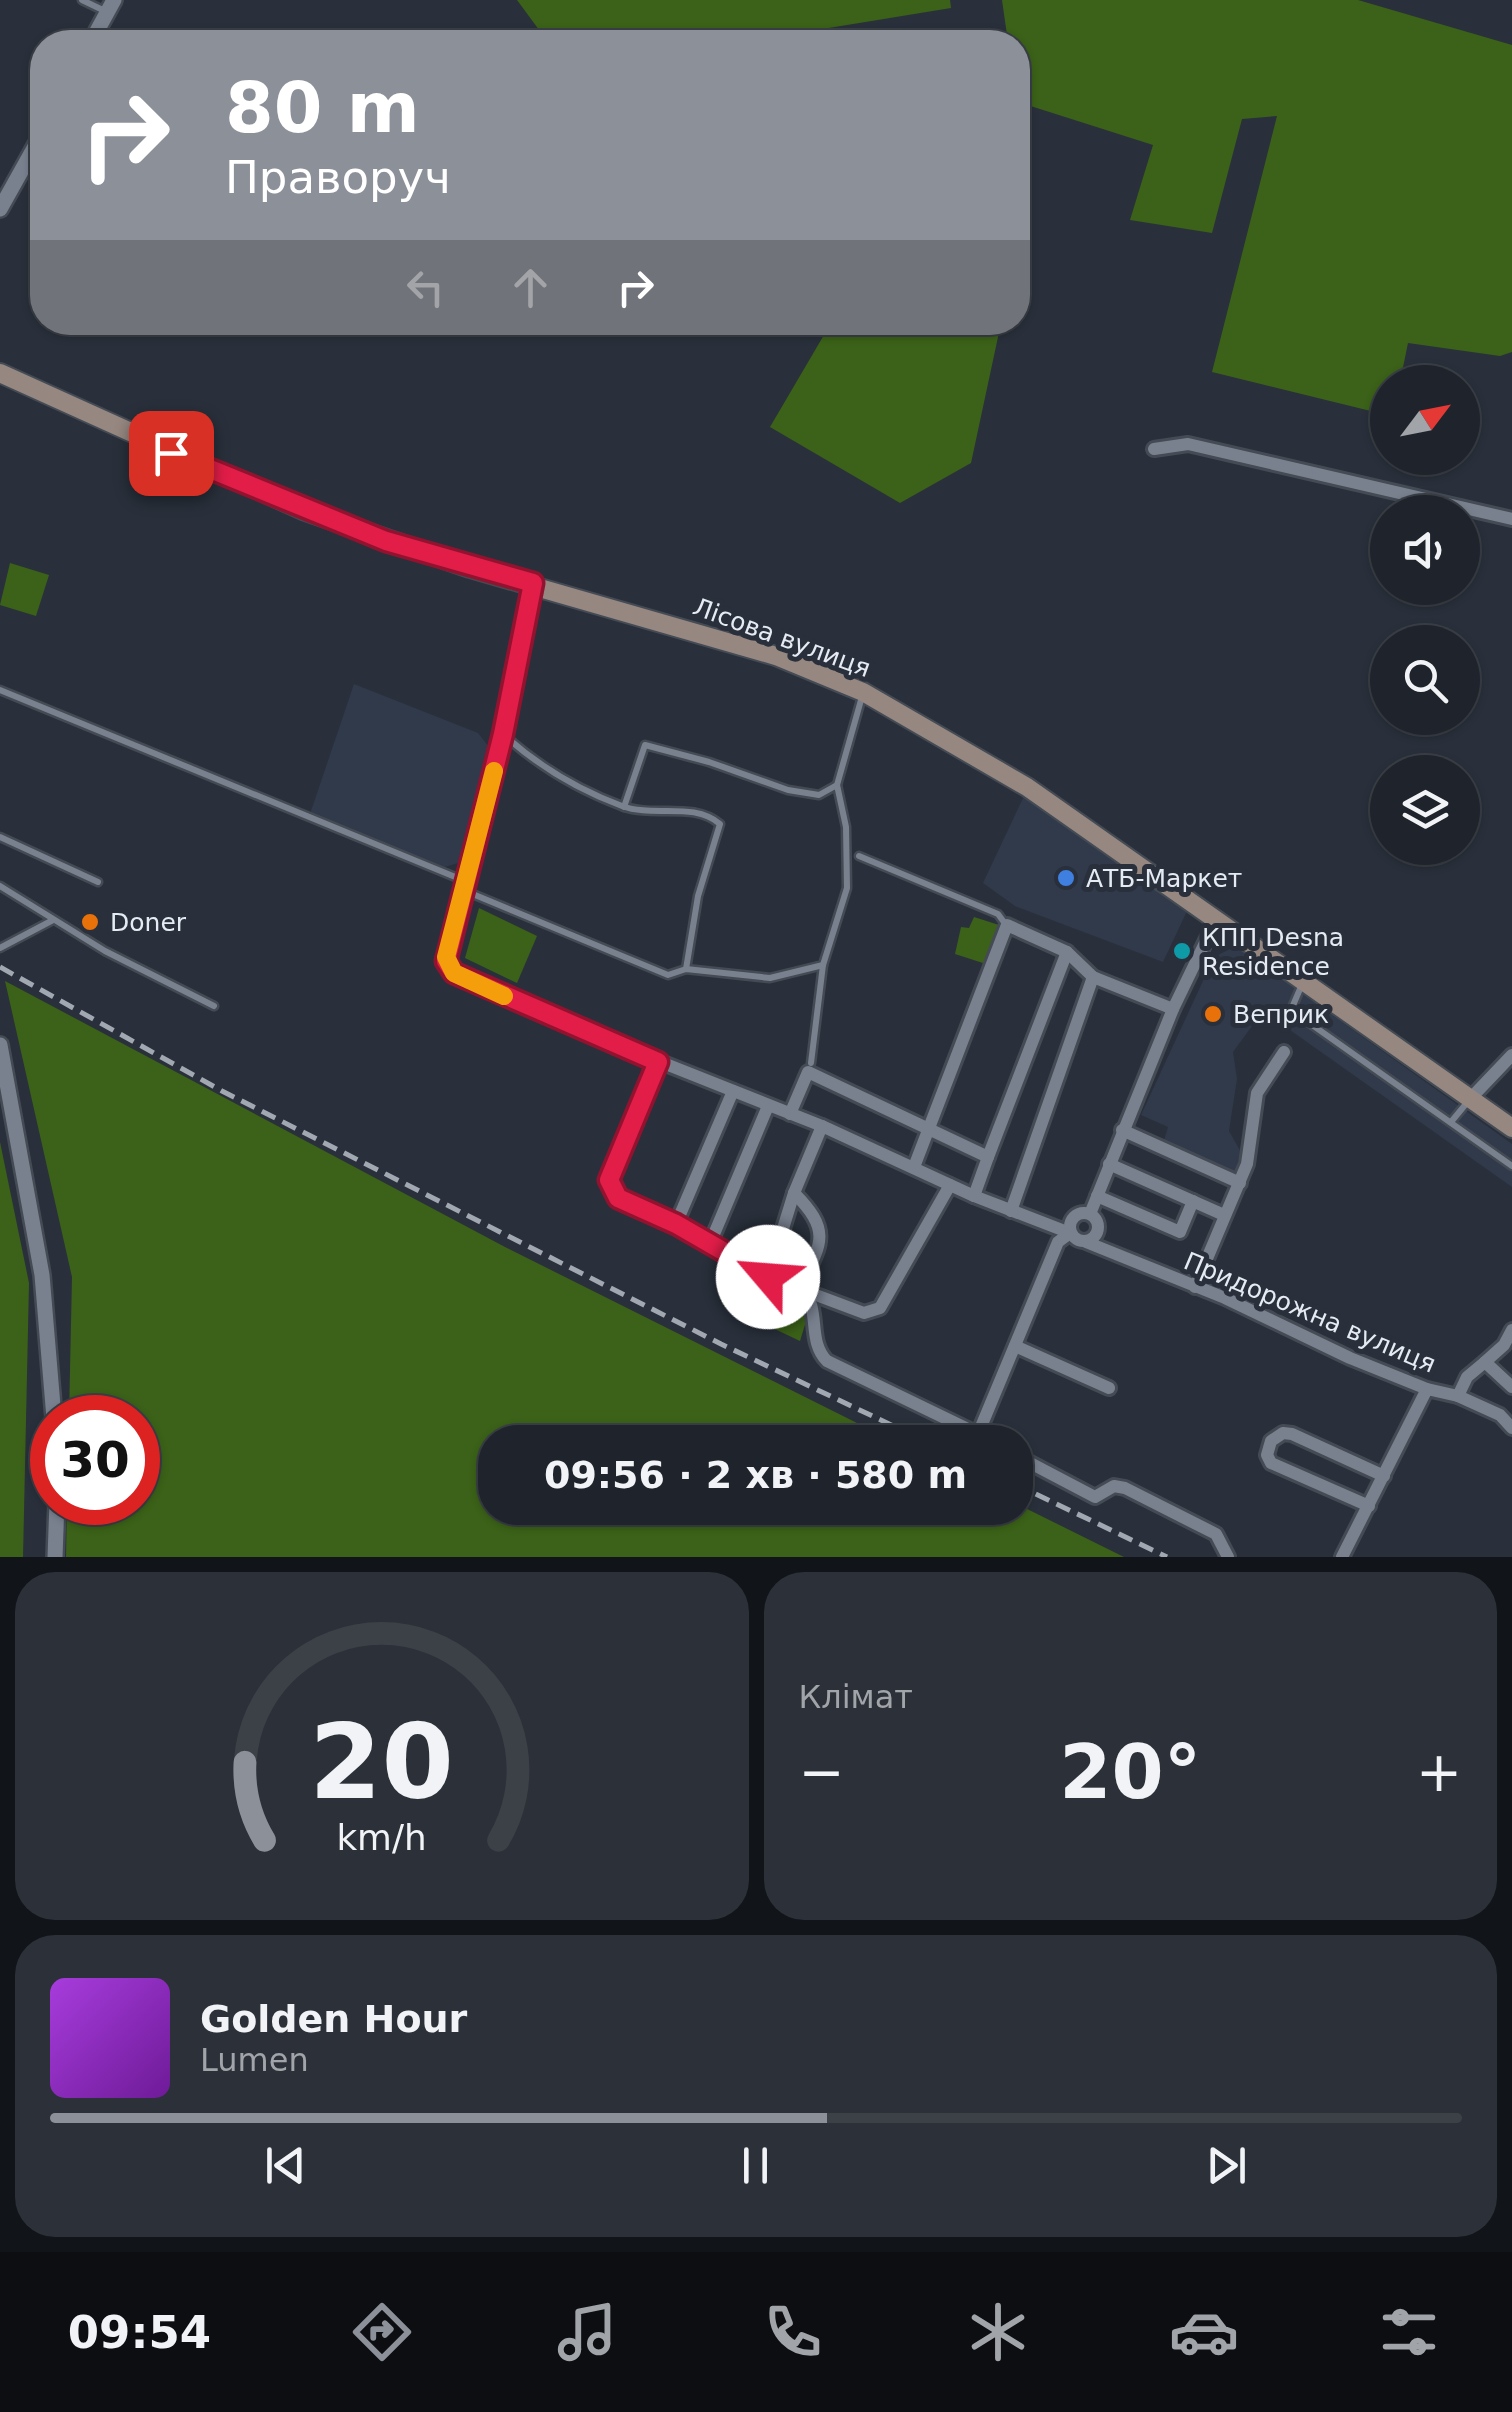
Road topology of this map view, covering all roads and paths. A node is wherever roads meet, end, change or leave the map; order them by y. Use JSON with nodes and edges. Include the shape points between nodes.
{"nodes":[{"id":1,"x":82,"y":0,"type":"edge"},
{"id":2,"x":110,"y":6,"type":"edge"},
{"id":3,"x":98,"y":30,"type":"edge"},
{"id":4,"x":30,"y":155,"type":"edge"},
{"id":5,"x":0,"y":209,"type":"edge"},
{"id":6,"x":0,"y":373,"type":"edge"},
{"id":7,"x":1154,"y":449,"type":"dead end"},
{"id":8,"x":1512,"y":520,"type":"edge"},
{"id":9,"x":533,"y":583,"type":"junction"},
{"id":10,"x":0,"y":690,"type":"edge"},
{"id":11,"x":863,"y":692,"type":"junction"},
{"id":12,"x":503,"y":734,"type":"junction"},
{"id":13,"x":838,"y":785,"type":"junction"},
{"id":14,"x":624,"y":807,"type":"junction"},
{"id":15,"x":0,"y":837,"type":"edge"},
{"id":16,"x":860,"y":856,"type":"dead end"},
{"id":17,"x":98,"y":882,"type":"dead end"},
{"id":18,"x":0,"y":886,"type":"edge"},
{"id":19,"x":464,"y":886,"type":"junction"},
{"id":20,"x":1217,"y":918,"type":"junction"},
{"id":21,"x":54,"y":920,"type":"junction"},
{"id":22,"x":1006,"y":925,"type":"junction"},
{"id":23,"x":0,"y":948,"type":"edge"},
{"id":24,"x":1066,"y":952,"type":"junction"},
{"id":25,"x":823,"y":966,"type":"junction"},
{"id":26,"x":686,"y":969,"type":"junction"},
{"id":27,"x":1093,"y":978,"type":"junction"},
{"id":28,"x":1304,"y":981,"type":"junction"},
{"id":29,"x":214,"y":1006,"type":"dead end"},
{"id":30,"x":1173,"y":1009,"type":"junction"},
{"id":31,"x":0,"y":1046,"type":"edge"},
{"id":32,"x":1284,"y":1052,"type":"dead end"},
{"id":33,"x":1512,"y":1055,"type":"edge"},
{"id":34,"x":658,"y":1062,"type":"junction"},
{"id":35,"x":811,"y":1063,"type":"dead end"},
{"id":36,"x":733,"y":1092,"type":"junction"},
{"id":37,"x":1471,"y":1098,"type":"junction"},
{"id":38,"x":768,"y":1106,"type":"junction"},
{"id":39,"x":790,"y":1114,"type":"junction"},
{"id":40,"x":1451,"y":1122,"type":"junction"},
{"id":41,"x":1510,"y":1125,"type":"edge"},
{"id":42,"x":822,"y":1126,"type":"junction"},
{"id":43,"x":928,"y":1128,"type":"junction"},
{"id":44,"x":1122,"y":1130,"type":"junction"},
{"id":45,"x":988,"y":1158,"type":"junction"},
{"id":46,"x":1109,"y":1164,"type":"junction"},
{"id":47,"x":1512,"y":1166,"type":"edge"},
{"id":48,"x":914,"y":1167,"type":"junction"},
{"id":49,"x":950,"y":1184,"type":"junction"},
{"id":50,"x":1240,"y":1184,"type":"junction"},
{"id":51,"x":794,"y":1193,"type":"junction"},
{"id":52,"x":974,"y":1196,"type":"junction"},
{"id":53,"x":1097,"y":1196,"type":"junction"},
{"id":54,"x":1194,"y":1200,"type":"junction"},
{"id":55,"x":1011,"y":1211,"type":"junction"},
{"id":56,"x":1090,"y":1214,"type":"junction"},
{"id":57,"x":1224,"y":1215,"type":"junction"},
{"id":58,"x":676,"y":1224,"type":"junction"},
{"id":59,"x":1070,"y":1233,"type":"junction"},
{"id":60,"x":1086,"y":1242,"type":"junction"},
{"id":61,"x":709,"y":1246,"type":"junction"},
{"id":62,"x":768,"y":1277,"type":"junction"},
{"id":63,"x":1195,"y":1286,"type":"junction"},
{"id":64,"x":801,"y":1288,"type":"junction"},
{"id":65,"x":1512,"y":1330,"type":"edge"},
{"id":66,"x":1015,"y":1346,"type":"junction"},
{"id":67,"x":1485,"y":1362,"type":"junction"},
{"id":68,"x":1512,"y":1387,"type":"edge"},
{"id":69,"x":1108,"y":1388,"type":"dead end"},
{"id":70,"x":1427,"y":1390,"type":"junction"},
{"id":71,"x":52,"y":1395,"type":"edge"},
{"id":72,"x":1458,"y":1396,"type":"junction"},
{"id":73,"x":959,"y":1425,"type":"edge"},
{"id":74,"x":982,"y":1425,"type":"edge"},
{"id":75,"x":1512,"y":1428,"type":"edge"},
{"id":76,"x":1033,"y":1464,"type":"edge"},
{"id":77,"x":1384,"y":1476,"type":"junction"},
{"id":78,"x":1368,"y":1506,"type":"junction"},
{"id":79,"x":56,"y":1525,"type":"edge"},
{"id":80,"x":55,"y":1557,"type":"edge"},
{"id":81,"x":1228,"y":1557,"type":"edge"},
{"id":82,"x":1342,"y":1557,"type":"edge"}],
"edges":[{"from":1,"to":2,"type":"lane"},
{"from":2,"to":3,"type":"street"},
{"from":4,"to":5,"type":"street"},
{"from":6,"to":9,"type":"main road","name":"Лісова вулиця","via":[[303,510]]},
{"from":7,"to":8,"type":"street","via":[[1188,444]]},
{"from":9,"to":11,"type":"main road","name":"Лісова вулиця","via":[[776,656]]},
{"from":9,"to":12,"type":"street"},
{"from":10,"to":19,"type":"lane"},
{"from":11,"to":13,"type":"lane"},
{"from":11,"to":20,"type":"main road","name":"Лісова вулиця","via":[[1027,786]]},
{"from":12,"to":14,"type":"lane","via":[[534,762]]},
{"from":12,"to":19,"type":"street"},
{"from":13,"to":14,"type":"lane","via":[[819,796],[788,790],[644,745]]},
{"from":13,"to":25,"type":"lane","via":[[847,888]]},
{"from":14,"to":26,"type":"lane","via":[[697,813],[720,824]]},
{"from":15,"to":17,"type":"lane"},
{"from":16,"to":22,"type":"lane","via":[[998,914]]},
{"from":18,"to":21,"type":"lane"},
{"from":19,"to":26,"type":"lane","via":[[668,975]]},
{"from":19,"to":34,"type":"street","via":[[446,957],[454,973]]},
{"from":20,"to":28,"type":"main road","name":"Лісова вулиця"},
{"from":20,"to":30,"type":"street"},
{"from":21,"to":23,"type":"lane"},
{"from":21,"to":29,"type":"lane"},
{"from":22,"to":24,"type":"street"},
{"from":22,"to":43,"type":"street"},
{"from":24,"to":27,"type":"street"},
{"from":24,"to":45,"type":"street"},
{"from":25,"to":26,"type":"lane","via":[[770,978]]},
{"from":25,"to":35,"type":"lane"},
{"from":27,"to":30,"type":"street"},
{"from":27,"to":55,"type":"street"},
{"from":28,"to":37,"type":"main road","name":"Лісова вулиця"},
{"from":28,"to":40,"type":"lane","via":[[1291,1010]]},
{"from":30,"to":44,"type":"street"},
{"from":31,"to":71,"type":"street","via":[[42,1275]]},
{"from":32,"to":50,"type":"street","via":[[1254,1103]]},
{"from":33,"to":37,"type":"street"},
{"from":34,"to":36,"type":"street"},
{"from":34,"to":58,"type":"street","via":[[610,1189]]},
{"from":36,"to":38,"type":"street"},
{"from":36,"to":58,"type":"street"},
{"from":37,"to":40,"type":"lane"},
{"from":37,"to":41,"type":"main road","name":"Лісова вулиця"},
{"from":38,"to":39,"type":"street"},
{"from":38,"to":61,"type":"street"},
{"from":39,"to":42,"type":"street"},
{"from":39,"to":43,"type":"street","via":[[808,1072]]},
{"from":40,"to":47,"type":"lane"},
{"from":42,"to":48,"type":"street"},
{"from":42,"to":51,"type":"street"},
{"from":43,"to":45,"type":"street"},
{"from":43,"to":48,"type":"street"},
{"from":44,"to":46,"type":"street"},
{"from":44,"to":50,"type":"street"},
{"from":45,"to":52,"type":"street"},
{"from":46,"to":53,"type":"street"},
{"from":46,"to":54,"type":"street"},
{"from":48,"to":49,"type":"street"},
{"from":49,"to":52,"type":"street"},
{"from":49,"to":64,"type":"street","via":[[880,1308],[864,1313]]},
{"from":50,"to":57,"type":"street"},
{"from":51,"to":62,"type":"street"},
{"from":51,"to":64,"type":"street","via":[[822,1235]]},
{"from":52,"to":55,"type":"street"},
{"from":53,"to":54,"type":"street","via":[[1180,1232]]},
{"from":53,"to":56,"type":"street"},
{"from":54,"to":57,"type":"street"},
{"from":55,"to":59,"type":"street"},
{"from":56,"to":59,"type":"street","via":[[1075,1216]]},
{"from":56,"to":60,"type":"street","via":[[1098,1228]]},
{"from":57,"to":63,"type":"street"},
{"from":58,"to":61,"type":"street"},
{"from":59,"to":60,"type":"street"},
{"from":59,"to":66,"type":"street","via":[[1058,1242]]},
{"from":60,"to":63,"type":"street","name":"Придорожна вулиця"},
{"from":61,"to":62,"type":"street"},
{"from":62,"to":64,"type":"street"},
{"from":63,"to":70,"type":"street","name":"Придорожна вулиця"},
{"from":64,"to":73,"type":"street","via":[[815,1308],[817,1349],[827,1361]]},
{"from":65,"to":67,"type":"street"},
{"from":66,"to":69,"type":"street"},
{"from":66,"to":74,"type":"street"},
{"from":67,"to":68,"type":"street"},
{"from":67,"to":72,"type":"street"},
{"from":70,"to":72,"type":"street","name":"Придорожна вулиця"},
{"from":70,"to":77,"type":"street"},
{"from":72,"to":75,"type":"street","name":"Придорожна вулиця"},
{"from":76,"to":81,"type":"street","via":[[1095,1496],[1125,1488],[1216,1534]]},
{"from":77,"to":78,"type":"street"},
{"from":77,"to":78,"type":"street","via":[[1292,1434],[1271,1441],[1271,1463]]},
{"from":78,"to":82,"type":"street"},
{"from":79,"to":80,"type":"street"}]}
